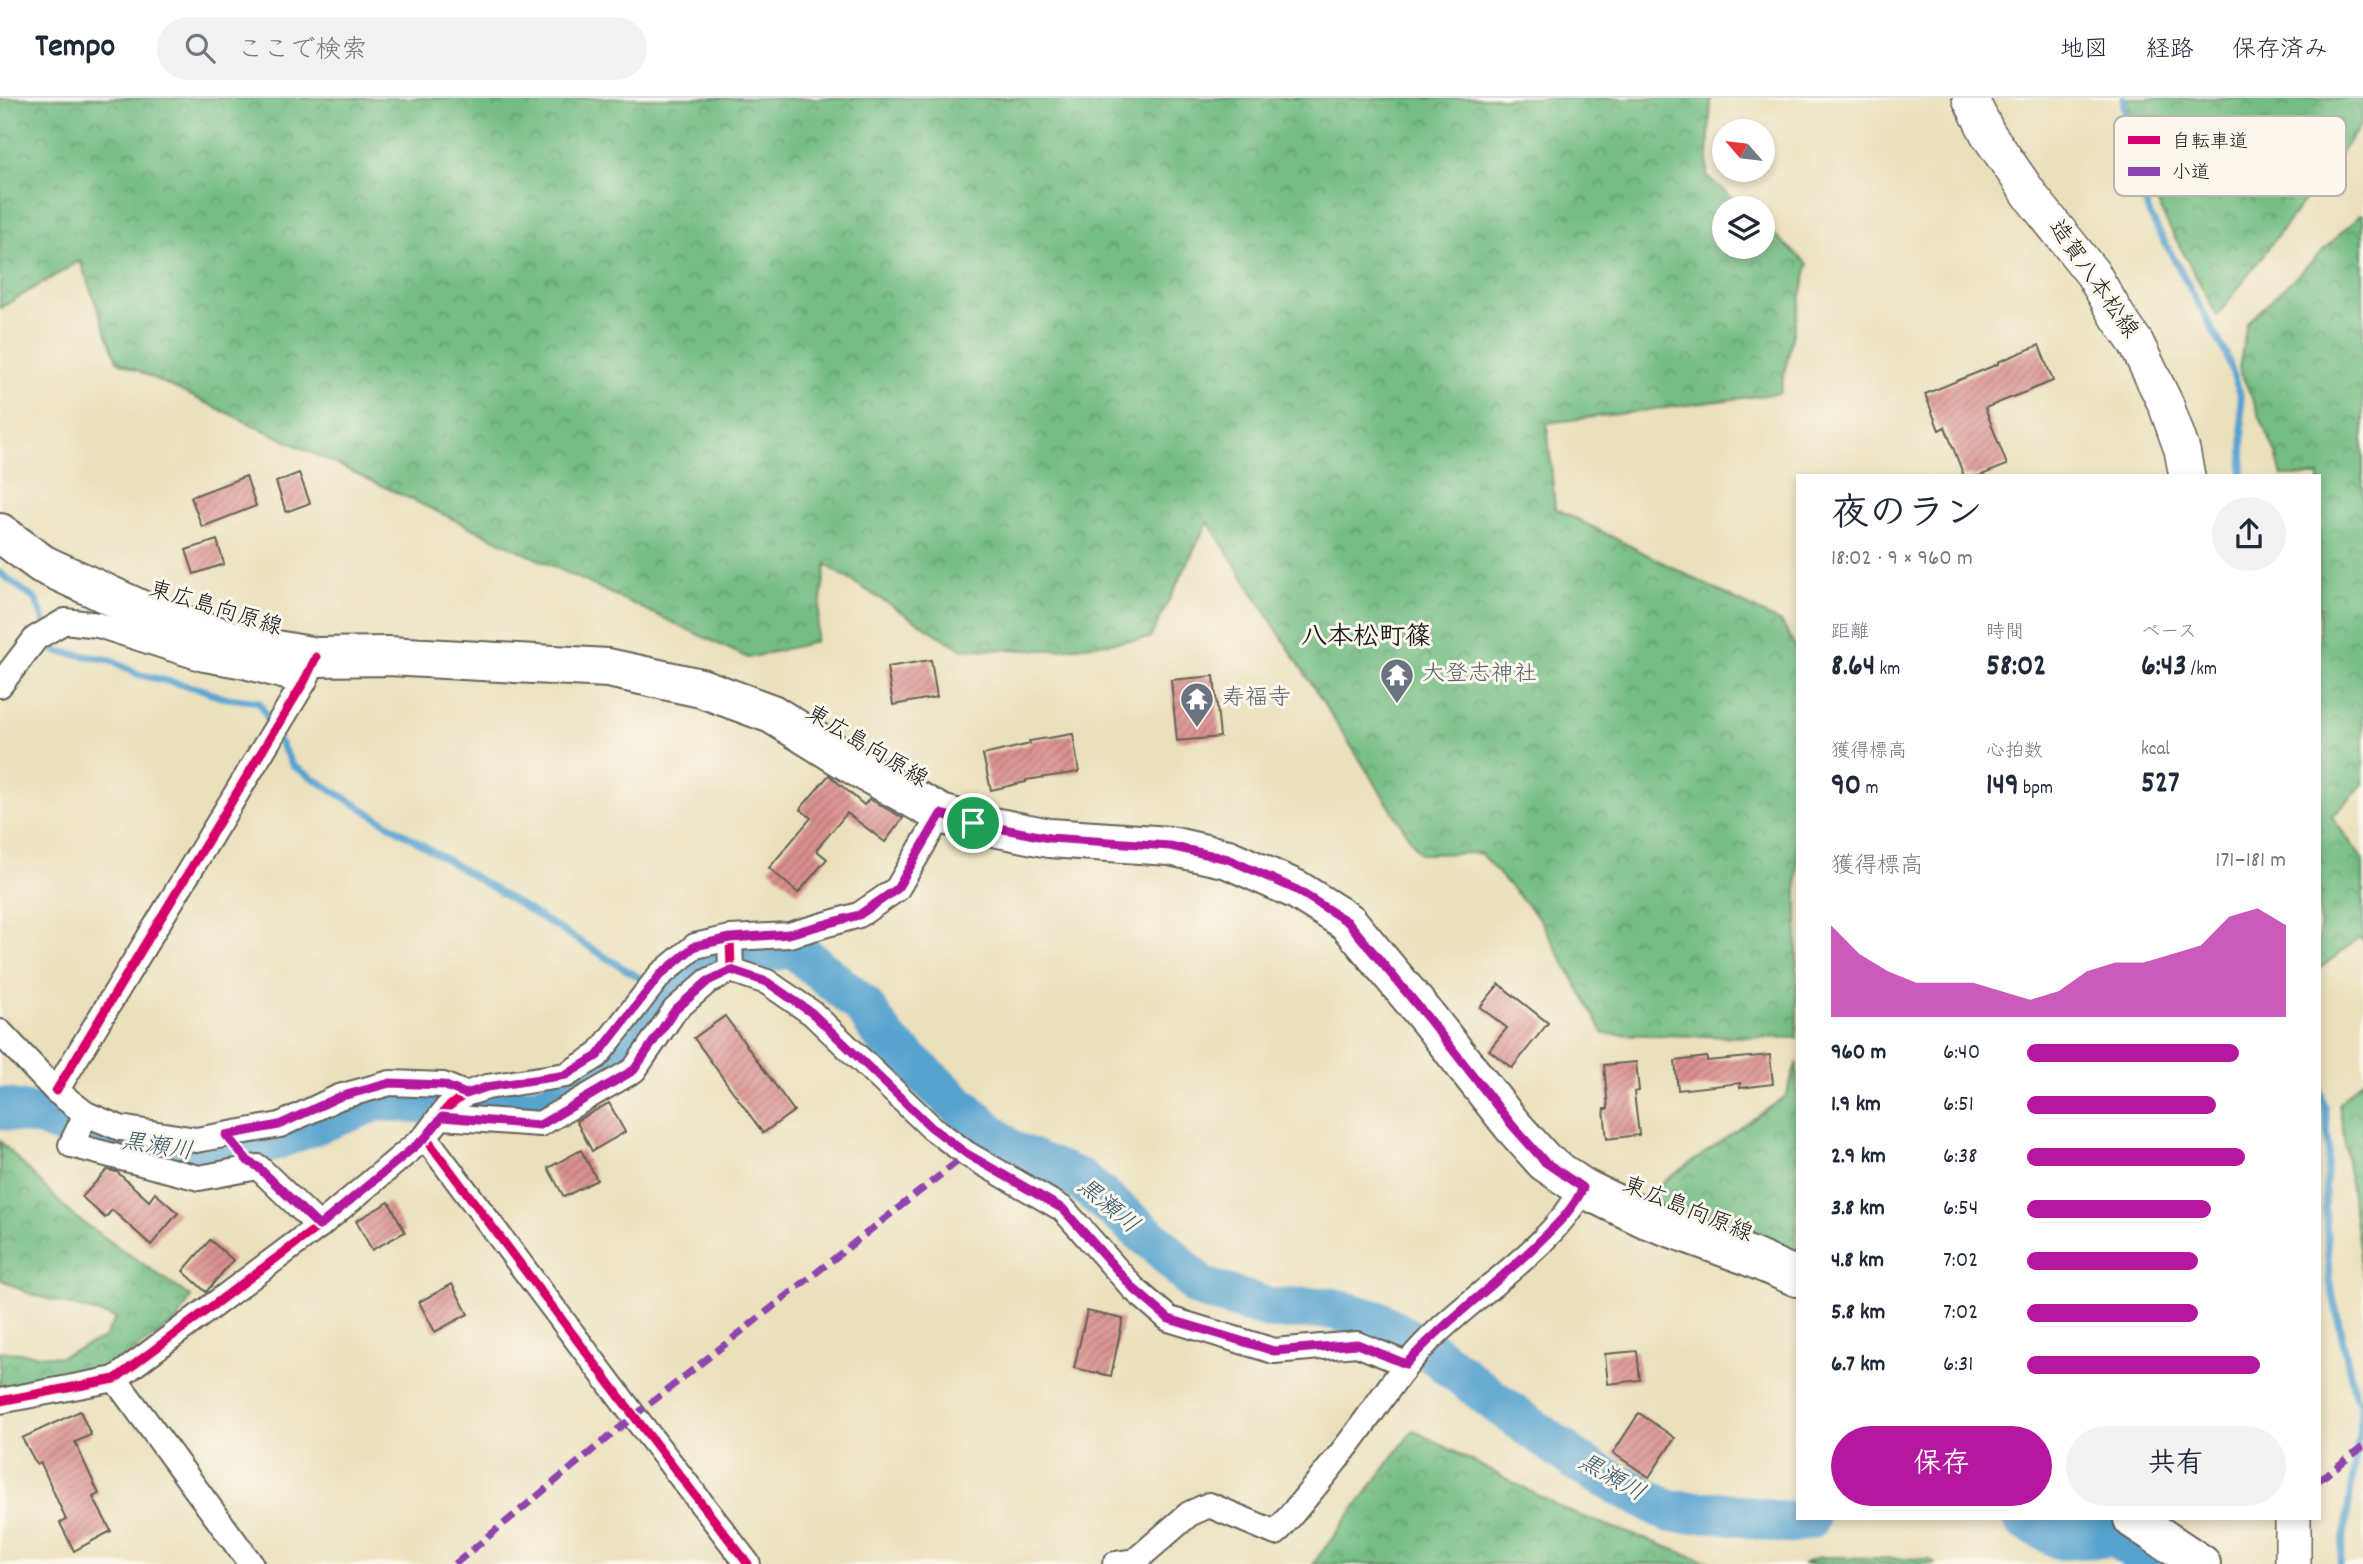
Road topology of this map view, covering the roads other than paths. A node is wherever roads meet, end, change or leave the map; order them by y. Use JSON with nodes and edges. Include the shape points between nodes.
{"nodes":[{"id":1,"x":1970,"y":98,"type":"edge"},
{"id":2,"x":2187,"y":474,"type":"edge"},
{"id":3,"x":0,"y":533,"type":"edge"},
{"id":4,"x":310,"y":669,"type":"junction"},
{"id":5,"x":0,"y":685,"type":"edge"},
{"id":6,"x":941,"y":814,"type":"junction"},
{"id":7,"x":730,"y":954,"type":"junction"},
{"id":8,"x":0,"y":1032,"type":"edge"},
{"id":9,"x":56,"y":1091,"type":"junction"},
{"id":10,"x":466,"y":1094,"type":"junction"},
{"id":11,"x":86,"y":1114,"type":"junction"},
{"id":12,"x":442,"y":1117,"type":"junction"},
{"id":13,"x":425,"y":1138,"type":"junction"},
{"id":14,"x":241,"y":1152,"type":"junction"},
{"id":15,"x":1583,"y":1188,"type":"junction"},
{"id":16,"x":319,"y":1226,"type":"junction"},
{"id":17,"x":1796,"y":1277,"type":"edge"},
{"id":18,"x":1417,"y":1353,"type":"junction"},
{"id":19,"x":115,"y":1379,"type":"junction"},
{"id":20,"x":0,"y":1401,"type":"edge"},
{"id":21,"x":2135,"y":1520,"type":"edge"},
{"id":22,"x":2293,"y":1520,"type":"edge"},
{"id":23,"x":250,"y":1564,"type":"edge"},
{"id":24,"x":748,"y":1564,"type":"edge"},
{"id":25,"x":1115,"y":1564,"type":"edge"},
{"id":26,"x":2201,"y":1564,"type":"edge"},
{"id":27,"x":2293,"y":1564,"type":"edge"}],
"edges":[{"from":1,"to":2,"type":"main road","name":"造賀八本松線","via":[[1988,134],[2093,274],[2136,343],[2166,405]]},
{"from":3,"to":4,"type":"main road","name":"東広島向原線","via":[[42,564],[150,614]]},
{"from":4,"to":5,"type":"street","via":[[204,659],[99,625],[65,621],[36,638]]},
{"from":4,"to":6,"type":"main road","name":"東広島向原線","via":[[388,656],[608,668],[701,688],[772,714]]},
{"from":4,"to":9,"type":"street"},
{"from":6,"to":7,"type":"street","via":[[897,889],[859,915]]},
{"from":6,"to":15,"type":"main road","name":"東広島向原線","via":[[1049,838],[1170,846],[1228,859],[1297,890],[1348,922],[1512,1125],[1545,1162]]},
{"from":7,"to":10,"type":"street","via":[[695,946],[660,975],[597,1056],[566,1075]]},
{"from":7,"to":12,"type":"street","via":[[675,1010],[634,1070],[540,1125]]},
{"from":7,"to":18,"type":"street","via":[[812,1013],[931,1127],[967,1154],[1063,1209],[1134,1289],[1169,1319],[1274,1351],[1357,1344]]},
{"from":8,"to":9,"type":"street"},
{"from":9,"to":11,"type":"street"},
{"from":10,"to":12,"type":"street"},
{"from":10,"to":14,"type":"street","via":[[443,1085],[390,1083],[339,1097],[279,1125]]},
{"from":11,"to":14,"type":"street","via":[[120,1128]]},
{"from":11,"to":14,"type":"street","via":[[71,1145],[200,1178]]},
{"from":12,"to":13,"type":"street"},
{"from":13,"to":16,"type":"street"},
{"from":13,"to":24,"type":"street"},
{"from":14,"to":16,"type":"street"},
{"from":15,"to":17,"type":"main road","name":"東広島向原線","via":[[1647,1219]]},
{"from":15,"to":18,"type":"street","via":[[1572,1210]]},
{"from":16,"to":19,"type":"street"},
{"from":18,"to":25,"type":"street","via":[[1276,1534],[1209,1505],[1189,1514],[1135,1561]]},
{"from":19,"to":20,"type":"street"},
{"from":19,"to":23,"type":"street"},
{"from":21,"to":26,"type":"main road"},
{"from":22,"to":27,"type":"main road"}]}
